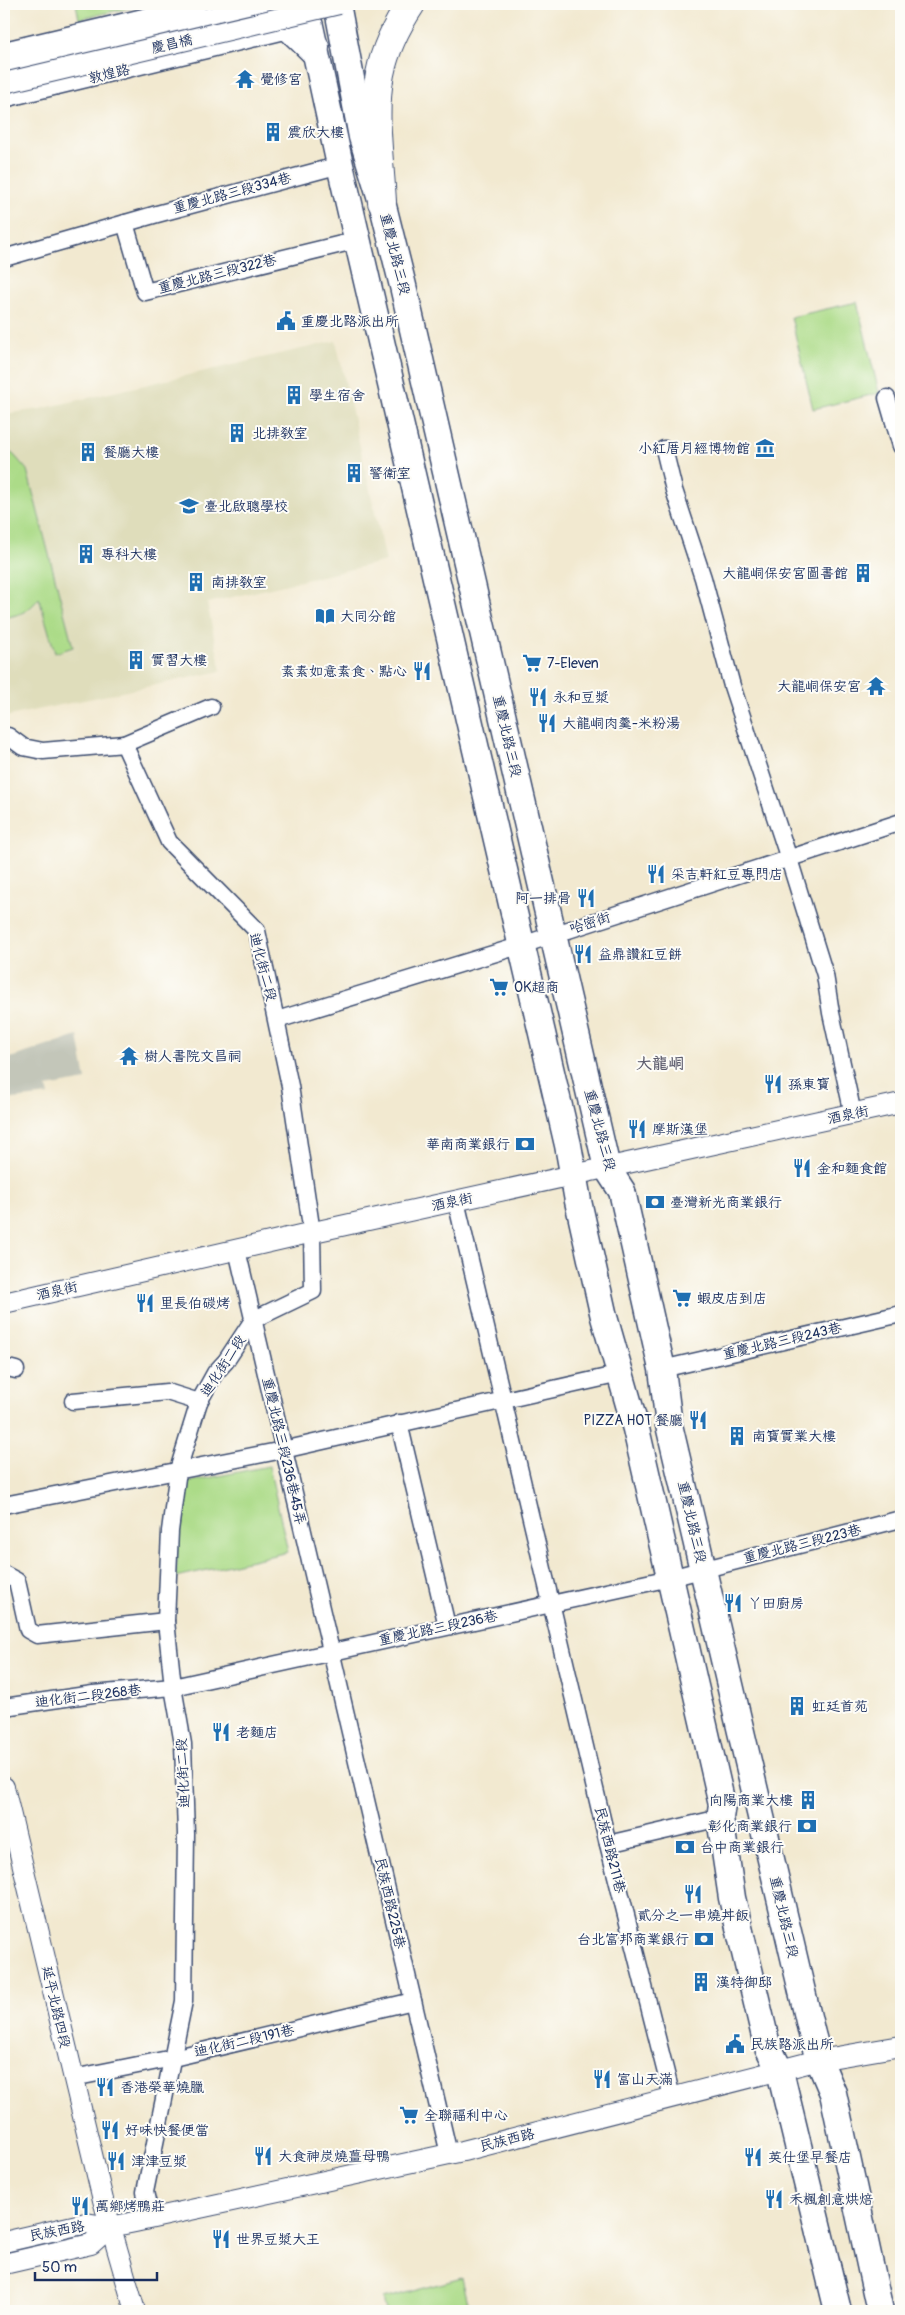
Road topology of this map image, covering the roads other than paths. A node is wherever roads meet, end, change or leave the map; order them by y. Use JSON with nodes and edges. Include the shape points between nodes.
{"nodes":[{"id":1,"x":198,"y":4,"type":"edge"},
{"id":2,"x":268,"y":4,"type":"edge"},
{"id":3,"x":288,"y":4,"type":"edge"},
{"id":4,"x":305,"y":4,"type":"edge"},
{"id":5,"x":338,"y":4,"type":"edge"},
{"id":6,"x":411,"y":4,"type":"edge"},
{"id":7,"x":4,"y":50,"type":"edge"},
{"id":8,"x":317,"y":55,"type":"junction"},
{"id":9,"x":4,"y":66,"type":"edge"},
{"id":10,"x":4,"y":83,"type":"edge"},
{"id":11,"x":4,"y":99,"type":"edge"},
{"id":12,"x":340,"y":165,"type":"junction"},
{"id":13,"x":382,"y":202,"type":"junction"},
{"id":14,"x":125,"y":223,"type":"junction"},
{"id":15,"x":358,"y":240,"type":"junction"},
{"id":16,"x":4,"y":258,"type":"edge"},
{"id":17,"x":887,"y":398,"type":"dead end"},
{"id":18,"x":901,"y":446,"type":"edge"},
{"id":19,"x":664,"y":449,"type":"dead end"},
{"id":20,"x":210,"y":707,"type":"dead end"},
{"id":21,"x":8,"y":736,"type":"dead end"},
{"id":22,"x":124,"y":744,"type":"junction"},
{"id":23,"x":901,"y":822,"type":"edge"},
{"id":24,"x":789,"y":859,"type":"junction"},
{"id":25,"x":553,"y":935,"type":"junction"},
{"id":26,"x":522,"y":945,"type":"junction"},
{"id":27,"x":278,"y":1020,"type":"junction"},
{"id":28,"x":901,"y":1103,"type":"edge"},
{"id":29,"x":853,"y":1114,"type":"junction"},
{"id":30,"x":607,"y":1168,"type":"junction"},
{"id":31,"x":574,"y":1175,"type":"junction"},
{"id":32,"x":456,"y":1201,"type":"junction"},
{"id":33,"x":312,"y":1233,"type":"junction"},
{"id":34,"x":237,"y":1250,"type":"junction"},
{"id":35,"x":4,"y":1303,"type":"edge"},
{"id":36,"x":901,"y":1314,"type":"edge"},
{"id":37,"x":253,"y":1320,"type":"junction"},
{"id":38,"x":662,"y":1369,"type":"junction"},
{"id":39,"x":620,"y":1374,"type":"junction"},
{"id":40,"x":504,"y":1400,"type":"junction"},
{"id":41,"x":72,"y":1401,"type":"dead end"},
{"id":42,"x":199,"y":1402,"type":"junction"},
{"id":43,"x":399,"y":1422,"type":"junction"},
{"id":44,"x":283,"y":1450,"type":"junction"},
{"id":45,"x":178,"y":1470,"type":"junction"},
{"id":46,"x":4,"y":1505,"type":"edge"},
{"id":47,"x":901,"y":1519,"type":"edge"},
{"id":48,"x":702,"y":1568,"type":"junction"},
{"id":49,"x":4,"y":1574,"type":"edge"},
{"id":50,"x":670,"y":1578,"type":"junction"},
{"id":51,"x":551,"y":1603,"type":"junction"},
{"id":52,"x":166,"y":1621,"type":"junction"},
{"id":53,"x":447,"y":1626,"type":"junction"},
{"id":54,"x":331,"y":1652,"type":"junction"},
{"id":55,"x":173,"y":1687,"type":"junction"},
{"id":56,"x":4,"y":1708,"type":"edge"},
{"id":57,"x":4,"y":1787,"type":"edge"},
{"id":58,"x":720,"y":1818,"type":"junction"},
{"id":59,"x":608,"y":1844,"type":"junction"},
{"id":60,"x":413,"y":2001,"type":"junction"},
{"id":61,"x":901,"y":2046,"type":"edge"},
{"id":62,"x":174,"y":2058,"type":"junction"},
{"id":63,"x":819,"y":2060,"type":"junction"},
{"id":64,"x":780,"y":2071,"type":"junction"},
{"id":65,"x":73,"y":2078,"type":"junction"},
{"id":66,"x":672,"y":2097,"type":"junction"},
{"id":67,"x":449,"y":2154,"type":"junction"},
{"id":68,"x":151,"y":2218,"type":"junction"},
{"id":69,"x":110,"y":2226,"type":"junction"},
{"id":70,"x":4,"y":2242,"type":"edge"},
{"id":71,"x":4,"y":2264,"type":"edge"},
{"id":72,"x":135,"y":2311,"type":"edge"},
{"id":73,"x":838,"y":2311,"type":"edge"},
{"id":74,"x":880,"y":2311,"type":"edge"}],
"edges":[{"from":1,"to":7,"type":"street"},
{"from":2,"to":9,"type":"street","name":"慶昌橋"},
{"from":3,"to":8,"type":"highway"},
{"from":4,"to":8,"type":"main road"},
{"from":5,"to":10,"type":"street","name":"慶昌橋","bridge":true},
{"from":5,"to":13,"type":"main road","name":"重慶北路三段","via":[[362,137]]},
{"from":6,"to":13,"type":"highway","via":[[393,34],[380,74],[378,113]]},
{"from":8,"to":11,"type":"street","name":"敦煌路","via":[[285,31]]},
{"from":8,"to":12,"type":"main road"},
{"from":12,"to":14,"type":"street","name":"重慶北路三段334巷"},
{"from":12,"to":15,"type":"main road"},
{"from":13,"to":25,"type":"main road","name":"重慶北路三段"},
{"from":14,"to":15,"type":"street","name":"重慶北路三段322巷","via":[[145,292]]},
{"from":14,"to":16,"type":"street","name":"重慶北路三段334巷"},
{"from":15,"to":26,"type":"main road"},
{"from":17,"to":18,"type":"street"},
{"from":19,"to":24,"type":"street","via":[[732,686]]},
{"from":20,"to":22,"type":"street"},
{"from":21,"to":22,"type":"street","via":[[23,747],[43,751]]},
{"from":22,"to":27,"type":"street","name":"迪化街二段","via":[[169,842],[257,931]]},
{"from":23,"to":24,"type":"street","name":"哈密街"},
{"from":24,"to":25,"type":"street","name":"哈密街"},
{"from":24,"to":29,"type":"street","via":[[825,975]]},
{"from":25,"to":26,"type":"street","name":"哈密街"},
{"from":25,"to":30,"type":"main road","name":"重慶北路三段"},
{"from":26,"to":27,"type":"street","name":"哈密街"},
{"from":26,"to":31,"type":"main road"},
{"from":27,"to":33,"type":"street","name":"迪化街二段"},
{"from":28,"to":29,"type":"street","name":"酒泉街"},
{"from":29,"to":30,"type":"street","name":"酒泉街"},
{"from":30,"to":31,"type":"street","name":"酒泉街"},
{"from":30,"to":38,"type":"main road","name":"重慶北路三段","via":[[622,1191]]},
{"from":31,"to":32,"type":"street","name":"酒泉街"},
{"from":31,"to":39,"type":"main road","via":[[604,1317]]},
{"from":32,"to":33,"type":"street","name":"酒泉街"},
{"from":32,"to":40,"type":"street","name":"民族西路211巷"},
{"from":33,"to":34,"type":"street","name":"酒泉街"},
{"from":33,"to":37,"type":"street","name":"迪化街二段","via":[[313,1291]]},
{"from":34,"to":35,"type":"street","name":"酒泉街"},
{"from":34,"to":37,"type":"street","name":"重慶北路三段236巷45弄"},
{"from":36,"to":38,"type":"street","name":"重慶北路三段243巷"},
{"from":37,"to":42,"type":"street","name":"迪化街二段","via":[[215,1373]]},
{"from":37,"to":44,"type":"street","name":"重慶北路三段236巷45弄"},
{"from":38,"to":48,"type":"main road","name":"重慶北路三段","via":[[669,1425]]},
{"from":39,"to":40,"type":"street"},
{"from":39,"to":50,"type":"main road"},
{"from":40,"to":43,"type":"street"},
{"from":40,"to":51,"type":"street","name":"民族西路211巷"},
{"from":41,"to":42,"type":"street","via":[[167,1392]]},
{"from":42,"to":45,"type":"street","name":"迪化街二段"},
{"from":43,"to":44,"type":"street"},
{"from":43,"to":53,"type":"street"},
{"from":44,"to":45,"type":"street"},
{"from":44,"to":54,"type":"street","name":"重慶北路三段236巷45弄"},
{"from":45,"to":46,"type":"street"},
{"from":45,"to":52,"type":"street","name":"迪化街二段","via":[[170,1531]]},
{"from":47,"to":48,"type":"street","name":"重慶北路三段223巷"},
{"from":48,"to":50,"type":"street","name":"重慶北路三段236巷"},
{"from":48,"to":63,"type":"main road","name":"重慶北路三段"},
{"from":49,"to":52,"type":"street","via":[[17,1581],[28,1630],[37,1634]]},
{"from":50,"to":51,"type":"street","name":"重慶北路三段236巷"},
{"from":50,"to":58,"type":"main road","via":[[722,1804]]},
{"from":51,"to":53,"type":"street","name":"重慶北路三段236巷"},
{"from":51,"to":59,"type":"street","name":"民族西路211巷"},
{"from":52,"to":55,"type":"street","name":"迪化街二段"},
{"from":53,"to":54,"type":"street","name":"重慶北路三段236巷"},
{"from":54,"to":55,"type":"street","name":"重慶北路三段236巷"},
{"from":54,"to":60,"type":"street","name":"民族西路225巷"},
{"from":55,"to":56,"type":"street","name":"迪化街二段268巷","via":[[93,1694]]},
{"from":55,"to":62,"type":"street","name":"迪化街二段","via":[[183,1744],[186,1834],[184,2001]]},
{"from":57,"to":65,"type":"street","name":"延平北路四段"},
{"from":58,"to":59,"type":"street"},
{"from":58,"to":64,"type":"main road","via":[[738,1925],[767,2045]]},
{"from":59,"to":66,"type":"street","name":"民族西路211巷"},
{"from":60,"to":62,"type":"street","name":"迪化街二段191巷"},
{"from":60,"to":67,"type":"street","name":"民族西路225巷"},
{"from":61,"to":63,"type":"street","name":"民族西路"},
{"from":62,"to":65,"type":"street","name":"迪化街二段191巷"},
{"from":62,"to":68,"type":"street","name":"迪化街二段","via":[[144,2192]]},
{"from":63,"to":64,"type":"street","name":"民族西路"},
{"from":63,"to":74,"type":"main road","name":"重慶北路三段","via":[[833,2093]]},
{"from":64,"to":66,"type":"street","name":"民族西路"},
{"from":64,"to":73,"type":"main road"},
{"from":65,"to":69,"type":"street","name":"延平北路四段"},
{"from":66,"to":67,"type":"street","name":"民族西路"},
{"from":67,"to":68,"type":"street","name":"民族西路"},
{"from":68,"to":69,"type":"street","name":"民族西路"},
{"from":69,"to":70,"type":"street","name":"民族西路","via":[[86,2223]]},
{"from":69,"to":71,"type":"street","name":"民族西路","via":[[91,2244]]},
{"from":69,"to":72,"type":"street","name":"延平北路四段"}]}
